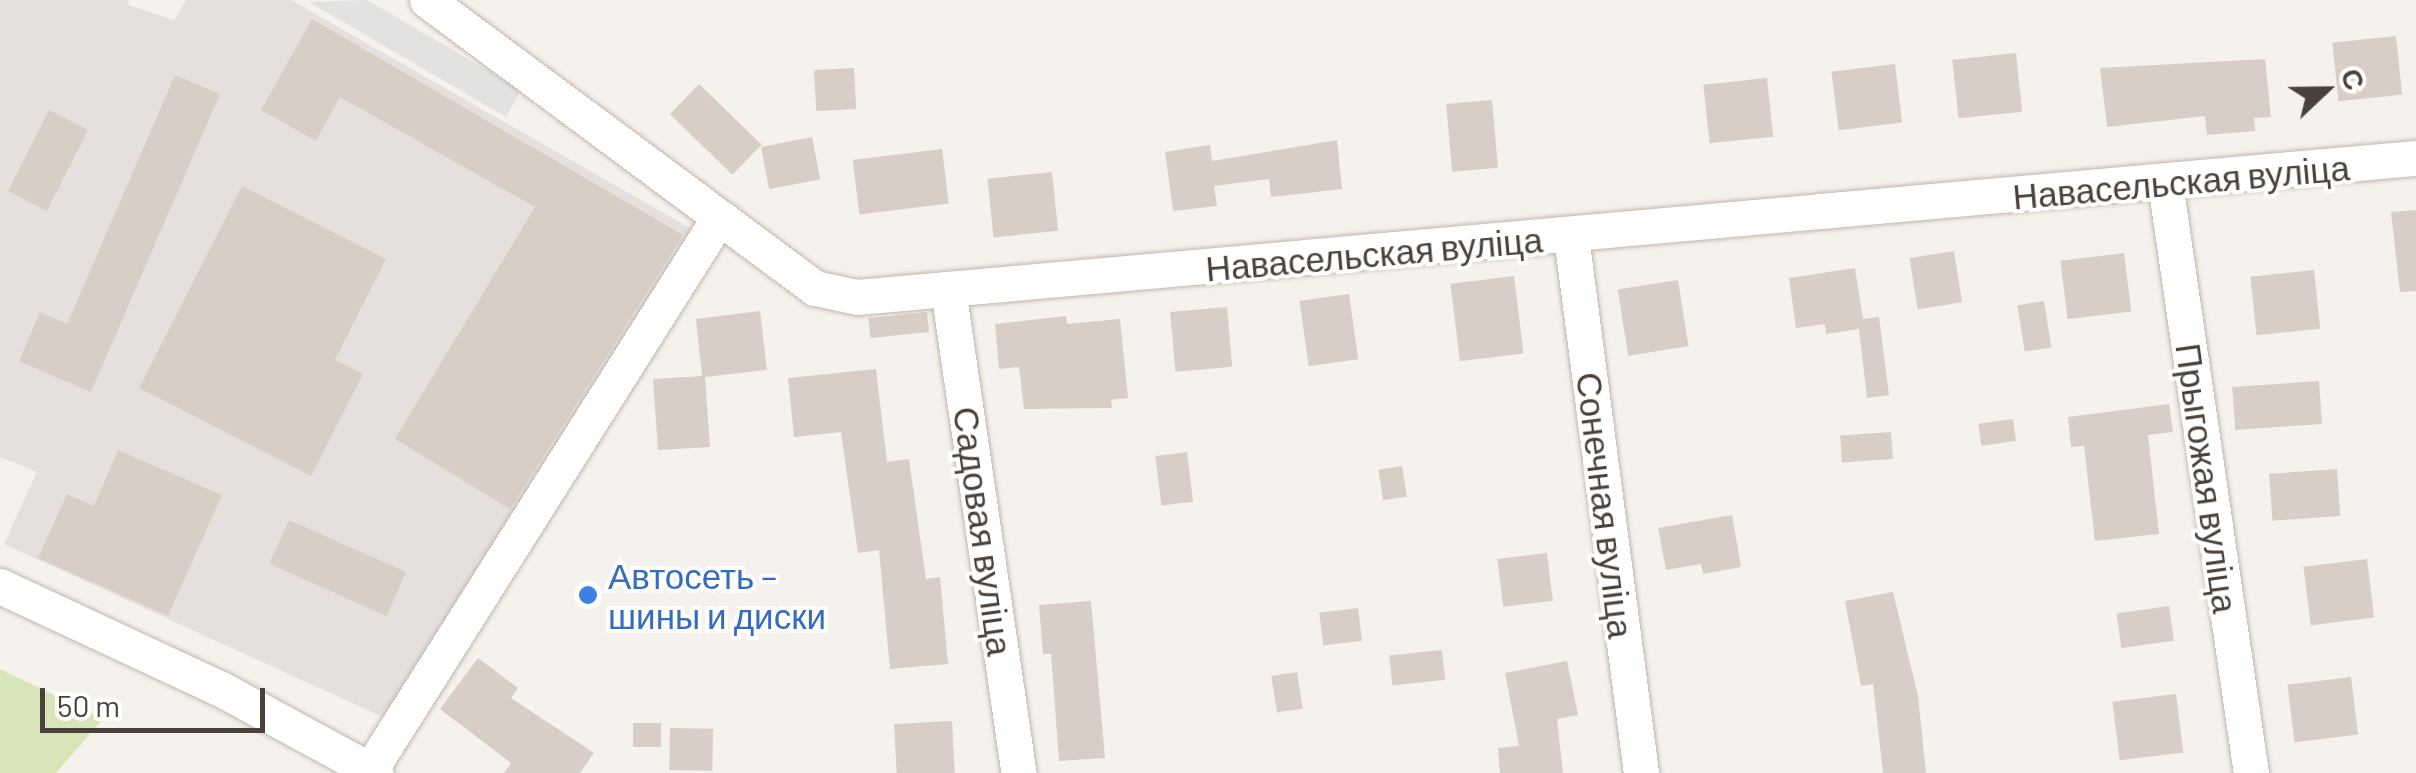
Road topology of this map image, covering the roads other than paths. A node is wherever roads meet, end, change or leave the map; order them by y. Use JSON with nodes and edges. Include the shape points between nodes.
{"nodes":[{"id":1,"x":427,"y":0,"type":"edge"},
{"id":2,"x":2416,"y":158,"type":"edge"},
{"id":3,"x":2165,"y":183,"type":"junction"},
{"id":4,"x":718,"y":219,"type":"junction"},
{"id":5,"x":1570,"y":236,"type":"junction"},
{"id":6,"x":948,"y":289,"type":"junction"},
{"id":7,"x":0,"y":586,"type":"edge"},
{"id":8,"x":373,"y":771,"type":"edge"},
{"id":9,"x":1018,"y":773,"type":"edge"},
{"id":10,"x":1641,"y":773,"type":"edge"},
{"id":11,"x":2251,"y":773,"type":"edge"}],
"edges":[{"from":1,"to":4,"type":"street","name":"Навасельская вуліца"},
{"from":2,"to":3,"type":"street","name":"Навасельская вуліца"},
{"from":3,"to":5,"type":"street","name":"Навасельская вуліца"},
{"from":3,"to":11,"type":"street","name":"Прыгожая вуліца"},
{"from":4,"to":6,"type":"street","name":"Навасельская вуліца","via":[[815,288],[834,294]]},
{"from":4,"to":8,"type":"street"},
{"from":5,"to":6,"type":"street","name":"Навасельская вуліца"},
{"from":5,"to":10,"type":"street","name":"Сонечная вуліца"},
{"from":6,"to":9,"type":"street","name":"Садовая вуліца"},
{"from":7,"to":8,"type":"street","via":[[221,689]]}]}
